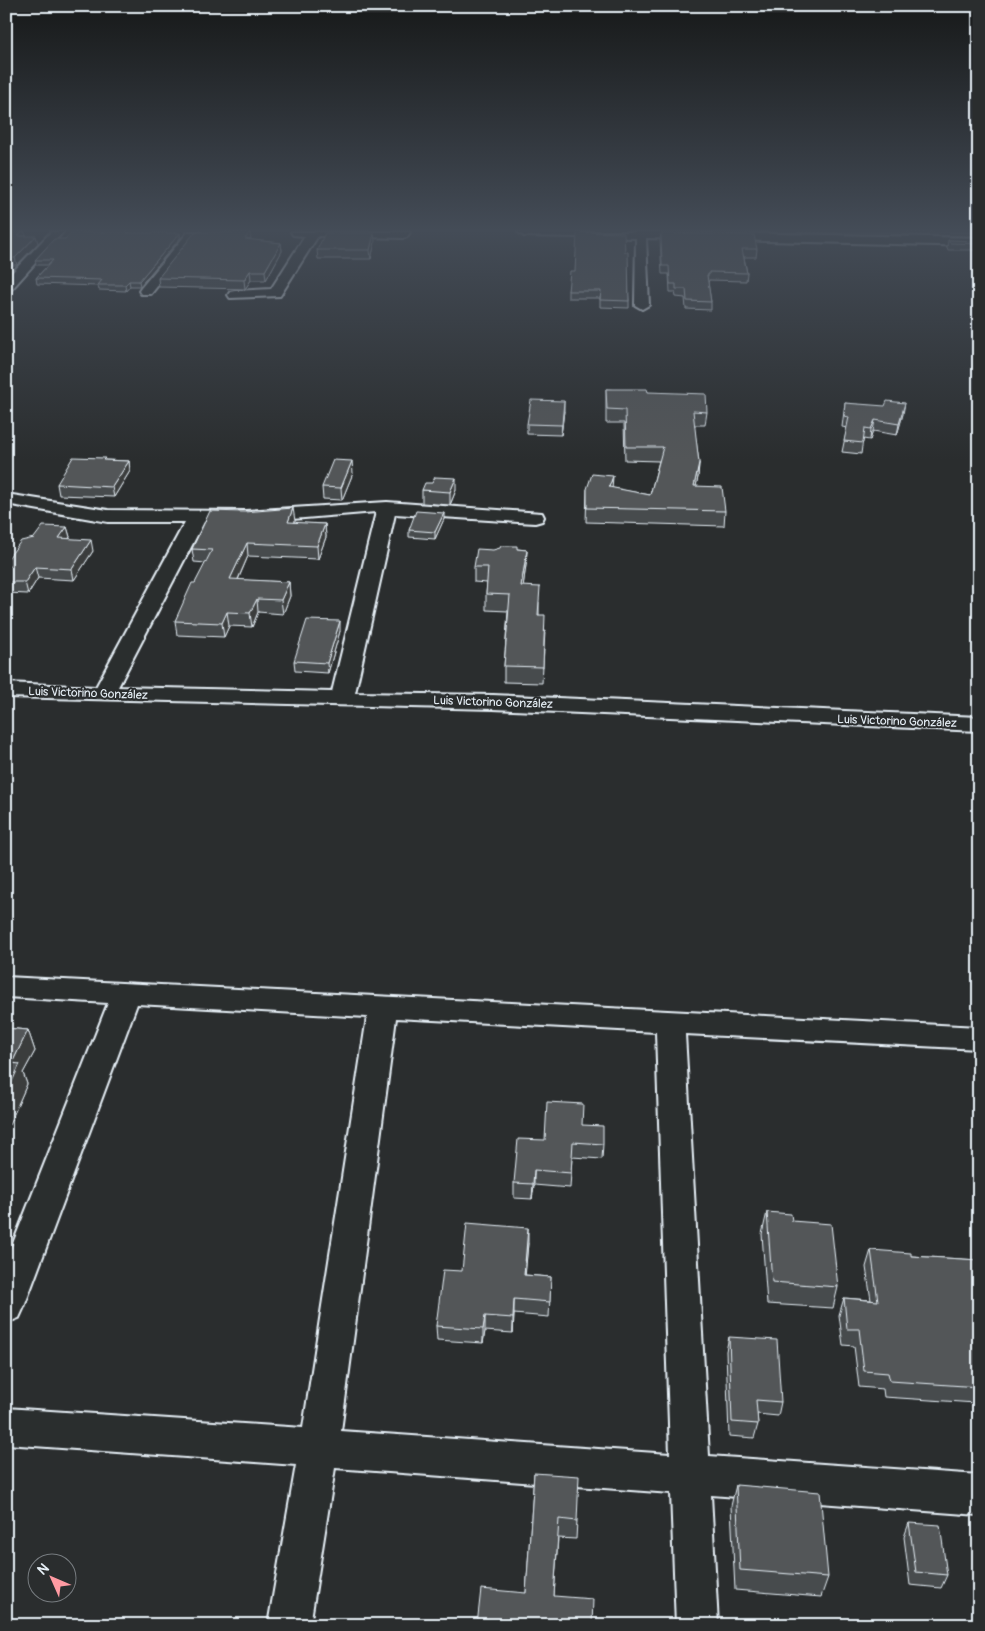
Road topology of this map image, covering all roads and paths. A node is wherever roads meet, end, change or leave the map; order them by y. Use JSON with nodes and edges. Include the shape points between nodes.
{"nodes":[{"id":1,"x":8,"y":503,"type":"edge"},
{"id":2,"x":387,"y":507,"type":"junction"},
{"id":3,"x":197,"y":516,"type":"junction"},
{"id":4,"x":535,"y":517,"type":"dead end"},
{"id":5,"x":6,"y":690,"type":"edge"},
{"id":6,"x":103,"y":694,"type":"junction"},
{"id":7,"x":342,"y":699,"type":"junction"},
{"id":8,"x":979,"y":724,"type":"edge"},
{"id":9,"x":6,"y":988,"type":"edge"},
{"id":10,"x":126,"y":994,"type":"junction"},
{"id":11,"x":383,"y":1007,"type":"junction"},
{"id":12,"x":670,"y":1022,"type":"junction"},
{"id":13,"x":979,"y":1038,"type":"edge"},
{"id":14,"x":6,"y":1307,"type":"edge"},
{"id":15,"x":6,"y":1426,"type":"edge"},
{"id":16,"x":319,"y":1448,"type":"junction"},
{"id":17,"x":691,"y":1474,"type":"junction"},
{"id":18,"x":979,"y":1495,"type":"edge"},
{"id":19,"x":289,"y":1625,"type":"edge"},
{"id":20,"x":696,"y":1625,"type":"edge"}],
"edges":[{"from":1,"to":3,"type":"street","via":[[108,516]]},
{"from":2,"to":3,"type":"street","via":[[246,517]]},
{"from":2,"to":4,"type":"street"},
{"from":2,"to":7,"type":"street"},
{"from":3,"to":6,"type":"street"},
{"from":5,"to":6,"type":"street","name":"Luis Victorino González"},
{"from":6,"to":7,"type":"street","name":"Luis Victorino González"},
{"from":7,"to":8,"type":"street","name":"Luis Victorino González","via":[[611,706]]},
{"from":9,"to":10,"type":"street"},
{"from":10,"to":11,"type":"street"},
{"from":10,"to":14,"type":"street"},
{"from":11,"to":12,"type":"street"},
{"from":11,"to":16,"type":"street"},
{"from":12,"to":13,"type":"street"},
{"from":12,"to":17,"type":"street"},
{"from":15,"to":16,"type":"street"},
{"from":16,"to":17,"type":"street"},
{"from":16,"to":19,"type":"street"},
{"from":17,"to":18,"type":"street"},
{"from":17,"to":20,"type":"street"}]}
